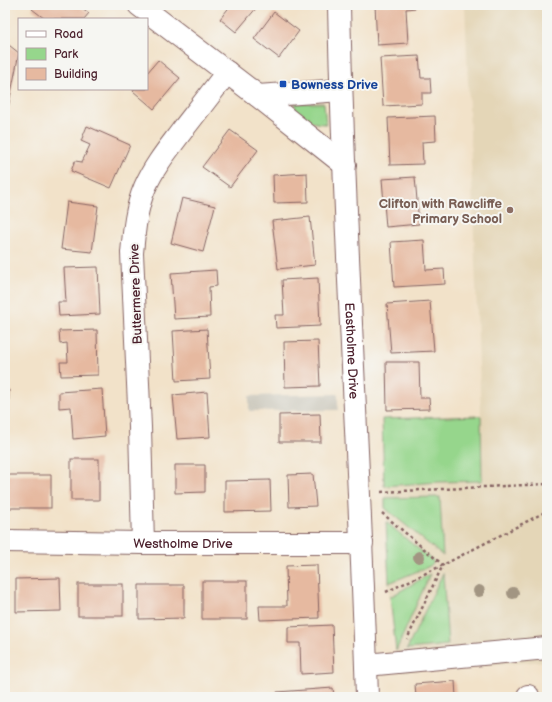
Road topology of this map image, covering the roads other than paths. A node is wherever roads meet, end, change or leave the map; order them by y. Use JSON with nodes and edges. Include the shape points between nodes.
{"nodes":[{"id":1,"x":139,"y":5,"type":"edge"},
{"id":2,"x":339,"y":5,"type":"edge"},
{"id":3,"x":227,"y":72,"type":"junction"},
{"id":4,"x":341,"y":90,"type":"junction"},
{"id":5,"x":258,"y":96,"type":"junction"},
{"id":6,"x":345,"y":165,"type":"junction"},
{"id":7,"x":5,"y":541,"type":"edge"},
{"id":8,"x":143,"y":543,"type":"junction"},
{"id":9,"x":362,"y":543,"type":"junction"},
{"id":10,"x":547,"y":648,"type":"edge"},
{"id":11,"x":366,"y":665,"type":"junction"},
{"id":12,"x":367,"y":697,"type":"edge"}],
"edges":[{"from":1,"to":3,"type":"street"},
{"from":2,"to":4,"type":"street","name":"Eastholme Drive"},
{"from":3,"to":5,"type":"street"},
{"from":3,"to":8,"type":"street","name":"Buttermere Drive","via":[[155,168],[145,187],[134,228],[132,254]]},
{"from":4,"to":5,"type":"street"},
{"from":4,"to":6,"type":"street","name":"Eastholme Drive"},
{"from":5,"to":6,"type":"street"},
{"from":6,"to":9,"type":"street","name":"Eastholme Drive"},
{"from":7,"to":8,"type":"street","name":"Westholme Drive"},
{"from":8,"to":9,"type":"street","name":"Westholme Drive"},
{"from":9,"to":11,"type":"street","name":"Eastholme Drive"},
{"from":10,"to":11,"type":"street"},
{"from":11,"to":12,"type":"street","name":"Eastholme Drive"}]}
